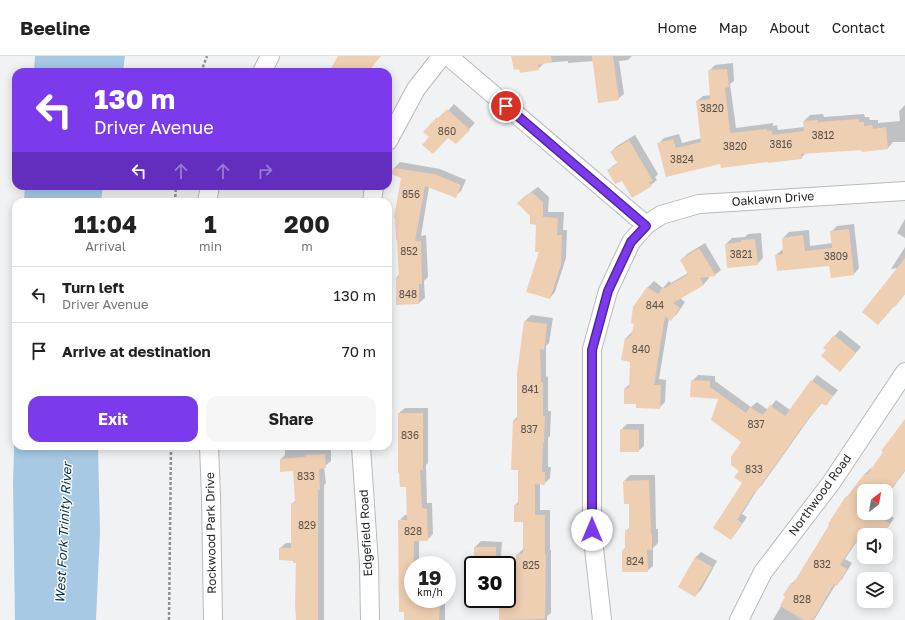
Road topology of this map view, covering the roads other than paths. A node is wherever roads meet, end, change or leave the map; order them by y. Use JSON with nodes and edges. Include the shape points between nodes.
{"nodes":[{"id":1,"x":270,"y":56,"type":"edge"},
{"id":2,"x":442,"y":56,"type":"edge"},
{"id":3,"x":448,"y":56,"type":"edge"},
{"id":4,"x":264,"y":68,"type":"edge"},
{"id":5,"x":392,"y":134,"type":"edge"},
{"id":6,"x":905,"y":191,"type":"edge"},
{"id":7,"x":646,"y":226,"type":"junction"},
{"id":8,"x":905,"y":372,"type":"edge"},
{"id":9,"x":209,"y":450,"type":"edge"},
{"id":10,"x":361,"y":450,"type":"edge"},
{"id":11,"x":213,"y":620,"type":"edge"},
{"id":12,"x":370,"y":620,"type":"edge"},
{"id":13,"x":602,"y":620,"type":"edge"},
{"id":14,"x":739,"y":620,"type":"edge"}],
"edges":[{"from":1,"to":4,"type":"street"},
{"from":2,"to":5,"type":"street","via":[[416,89]]},
{"from":3,"to":7,"type":"street"},
{"from":6,"to":7,"type":"street","name":"Oaklawn Drive","via":[[699,204],[661,215]]},
{"from":7,"to":13,"type":"street","name":"Oaklawn Drive","via":[[631,242],[608,291],[592,350],[592,530]]},
{"from":8,"to":14,"type":"street","name":"Northwood Road","via":[[831,483],[763,572]]},
{"from":9,"to":11,"type":"street","name":"Rockwood Park Drive"},
{"from":10,"to":12,"type":"street","name":"Edgefield Road"}]}
